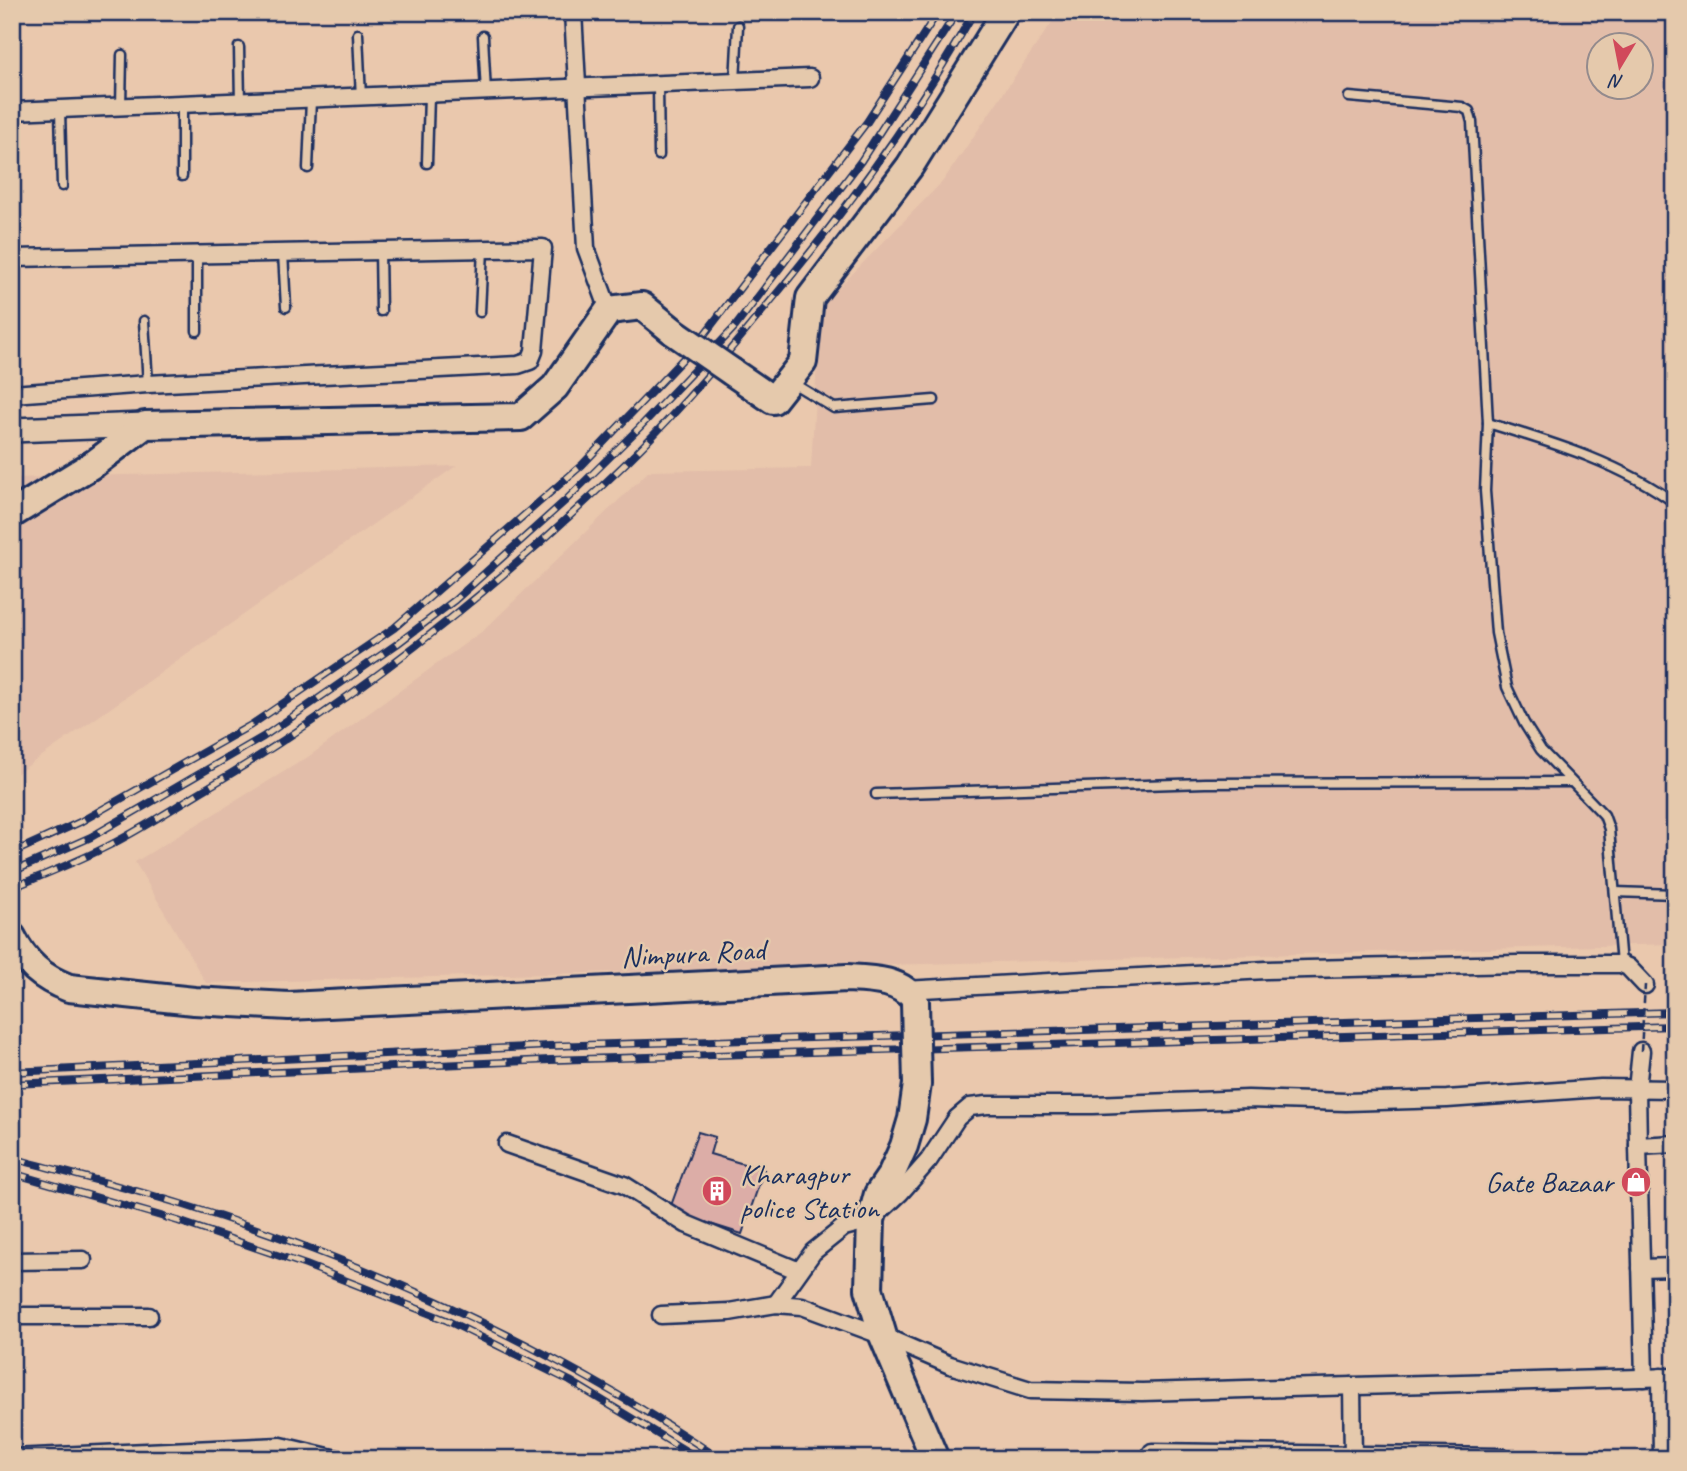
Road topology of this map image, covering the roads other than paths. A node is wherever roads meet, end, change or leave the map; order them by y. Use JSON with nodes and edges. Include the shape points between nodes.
{"nodes":[{"id":1,"x":573,"y":12,"type":"edge"},
{"id":2,"x":1006,"y":12,"type":"edge"},
{"id":3,"x":738,"y":26,"type":"dead end"},
{"id":4,"x":358,"y":34,"type":"dead end"},
{"id":5,"x":483,"y":36,"type":"dead end"},
{"id":6,"x":239,"y":47,"type":"dead end"},
{"id":7,"x":122,"y":55,"type":"dead end"},
{"id":8,"x":810,"y":78,"type":"dead end"},
{"id":9,"x":735,"y":82,"type":"junction"},
{"id":10,"x":658,"y":86,"type":"junction"},
{"id":11,"x":576,"y":89,"type":"junction"},
{"id":12,"x":486,"y":93,"type":"junction"},
{"id":13,"x":429,"y":95,"type":"junction"},
{"id":14,"x":1349,"y":97,"type":"dead end"},
{"id":15,"x":361,"y":98,"type":"junction"},
{"id":16,"x":311,"y":100,"type":"junction"},
{"id":17,"x":240,"y":103,"type":"junction"},
{"id":18,"x":182,"y":105,"type":"junction"},
{"id":19,"x":121,"y":107,"type":"junction"},
{"id":20,"x":60,"y":110,"type":"junction"},
{"id":21,"x":12,"y":111,"type":"edge"},
{"id":22,"x":659,"y":155,"type":"dead end"},
{"id":23,"x":427,"y":163,"type":"dead end"},
{"id":24,"x":308,"y":167,"type":"dead end"},
{"id":25,"x":182,"y":176,"type":"dead end"},
{"id":26,"x":62,"y":186,"type":"dead end"},
{"id":27,"x":483,"y":249,"type":"junction"},
{"id":28,"x":380,"y":251,"type":"junction"},
{"id":29,"x":283,"y":253,"type":"junction"},
{"id":30,"x":197,"y":254,"type":"junction"},
{"id":31,"x":12,"y":258,"type":"edge"},
{"id":32,"x":286,"y":307,"type":"dead end"},
{"id":33,"x":609,"y":310,"type":"junction"},
{"id":34,"x":381,"y":311,"type":"dead end"},
{"id":35,"x":480,"y":312,"type":"dead end"},
{"id":36,"x":144,"y":321,"type":"dead end"},
{"id":37,"x":197,"y":331,"type":"dead end"},
{"id":38,"x":788,"y":381,"type":"junction"},
{"id":39,"x":148,"y":384,"type":"junction"},
{"id":40,"x":12,"y":394,"type":"edge"},
{"id":41,"x":934,"y":400,"type":"dead end"},
{"id":42,"x":1488,"y":423,"type":"junction"},
{"id":43,"x":145,"y":425,"type":"junction"},
{"id":44,"x":12,"y":430,"type":"edge"},
{"id":45,"x":1675,"y":503,"type":"edge"},
{"id":46,"x":12,"y":514,"type":"edge"},
{"id":47,"x":1570,"y":782,"type":"junction"},
{"id":48,"x":876,"y":794,"type":"dead end"},
{"id":49,"x":1615,"y":892,"type":"junction"},
{"id":50,"x":1675,"y":894,"type":"edge"},
{"id":51,"x":12,"y":937,"type":"edge"},
{"id":52,"x":1620,"y":964,"type":"junction"},
{"id":53,"x":1644,"y":985,"type":"road end"},
{"id":54,"x":910,"y":996,"type":"junction"},
{"id":55,"x":1642,"y":1051,"type":"road end"},
{"id":56,"x":1637,"y":1089,"type":"junction"},
{"id":57,"x":1675,"y":1089,"type":"edge"},
{"id":58,"x":507,"y":1144,"type":"dead end"},
{"id":59,"x":1675,"y":1144,"type":"edge"},
{"id":60,"x":1638,"y":1146,"type":"junction"},
{"id":61,"x":871,"y":1220,"type":"junction"},
{"id":62,"x":12,"y":1261,"type":"edge"},
{"id":63,"x":83,"y":1261,"type":"dead end"},
{"id":64,"x":1675,"y":1267,"type":"edge"},
{"id":65,"x":1641,"y":1268,"type":"junction"},
{"id":66,"x":799,"y":1271,"type":"junction"},
{"id":67,"x":776,"y":1304,"type":"junction"},
{"id":68,"x":661,"y":1315,"type":"dead end"},
{"id":69,"x":149,"y":1316,"type":"dead end"},
{"id":70,"x":12,"y":1317,"type":"edge"},
{"id":71,"x":883,"y":1336,"type":"junction"},
{"id":72,"x":1660,"y":1377,"type":"edge"},
{"id":73,"x":1352,"y":1386,"type":"junction"},
{"id":74,"x":1152,"y":1452,"type":"dead end"},
{"id":75,"x":217,"y":1454,"type":"edge"},
{"id":76,"x":1353,"y":1457,"type":"edge"},
{"id":77,"x":1500,"y":1457,"type":"edge"},
{"id":78,"x":12,"y":1458,"type":"edge"},
{"id":79,"x":337,"y":1459,"type":"edge"},
{"id":80,"x":935,"y":1459,"type":"edge"},
{"id":81,"x":1662,"y":1459,"type":"edge"}],
"edges":[{"from":1,"to":11,"type":"street"},
{"from":2,"to":38,"type":"main road","via":[[910,166],[810,298],[803,362]]},
{"from":3,"to":9,"type":"lane"},
{"from":4,"to":15,"type":"lane"},
{"from":5,"to":12,"type":"lane"},
{"from":6,"to":17,"type":"lane"},
{"from":7,"to":19,"type":"lane"},
{"from":8,"to":9,"type":"street"},
{"from":9,"to":10,"type":"street"},
{"from":10,"to":11,"type":"street"},
{"from":10,"to":22,"type":"lane"},
{"from":11,"to":12,"type":"street"},
{"from":11,"to":33,"type":"street","via":[[586,248]]},
{"from":12,"to":13,"type":"street"},
{"from":13,"to":15,"type":"street"},
{"from":13,"to":23,"type":"lane"},
{"from":14,"to":42,"type":"lane","via":[[1469,111]]},
{"from":15,"to":16,"type":"street"},
{"from":16,"to":17,"type":"street"},
{"from":16,"to":24,"type":"lane"},
{"from":17,"to":18,"type":"street"},
{"from":18,"to":19,"type":"street"},
{"from":18,"to":25,"type":"lane"},
{"from":19,"to":20,"type":"street"},
{"from":20,"to":21,"type":"street"},
{"from":20,"to":26,"type":"lane"},
{"from":27,"to":28,"type":"street"},
{"from":27,"to":35,"type":"lane"},
{"from":27,"to":39,"type":"street","via":[[543,248],[530,361]]},
{"from":28,"to":29,"type":"street"},
{"from":28,"to":34,"type":"lane"},
{"from":29,"to":30,"type":"street"},
{"from":29,"to":32,"type":"lane"},
{"from":30,"to":31,"type":"street"},
{"from":30,"to":37,"type":"lane"},
{"from":33,"to":38,"type":"main road","bridge":true,"via":[[642,306],[773,400]]},
{"from":33,"to":43,"type":"main road","via":[[555,387],[520,417]]},
{"from":36,"to":39,"type":"lane"},
{"from":38,"to":41,"type":"lane","via":[[834,408]]},
{"from":39,"to":40,"type":"street"},
{"from":42,"to":45,"type":"lane","via":[[1604,463]]},
{"from":42,"to":47,"type":"lane","via":[[1485,491],[1495,620],[1507,687],[1535,741]]},
{"from":43,"to":44,"type":"main road"},
{"from":43,"to":46,"type":"main road","via":[[95,463]]},
{"from":47,"to":48,"type":"lane","via":[[1205,783]]},
{"from":47,"to":49,"type":"lane","via":[[1604,815]]},
{"from":49,"to":50,"type":"lane"},
{"from":49,"to":52,"type":"lane"},
{"from":51,"to":54,"type":"main road","name":"Nimpura Road","via":[[40,974],[69,988],[238,1004],[289,1006],[846,978],[895,985]]},
{"from":52,"to":53,"type":"street"},
{"from":52,"to":54,"type":"street","via":[[1266,970]]},
{"from":54,"to":61,"type":"main road","bridge":true,"via":[[917,1084],[912,1119],[891,1175],[877,1195]]},
{"from":55,"to":56,"type":"street"},
{"from":56,"to":57,"type":"street"},
{"from":56,"to":60,"type":"street"},
{"from":56,"to":61,"type":"street","via":[[1346,1102],[1248,1099],[970,1107],[957,1118],[929,1160]]},
{"from":58,"to":66,"type":"street","via":[[624,1185],[686,1224]]},
{"from":59,"to":60,"type":"street"},
{"from":60,"to":65,"type":"street"},
{"from":61,"to":66,"type":"street","via":[[830,1236]]},
{"from":61,"to":71,"type":"main road","via":[[869,1289]]},
{"from":62,"to":63,"type":"street"},
{"from":64,"to":65,"type":"street"},
{"from":65,"to":72,"type":"street"},
{"from":66,"to":67,"type":"street"},
{"from":67,"to":68,"type":"street"},
{"from":67,"to":71,"type":"street","via":[[814,1309]]},
{"from":69,"to":70,"type":"street"},
{"from":71,"to":73,"type":"street","via":[[950,1365],[1030,1391]]},
{"from":71,"to":80,"type":"main road"},
{"from":72,"to":73,"type":"street"},
{"from":72,"to":81,"type":"street"},
{"from":73,"to":76,"type":"street"},
{"from":74,"to":76,"type":"street"},
{"from":75,"to":78,"type":"street"},
{"from":75,"to":79,"type":"street","via":[[281,1446]]},
{"from":76,"to":77,"type":"street"}]}
